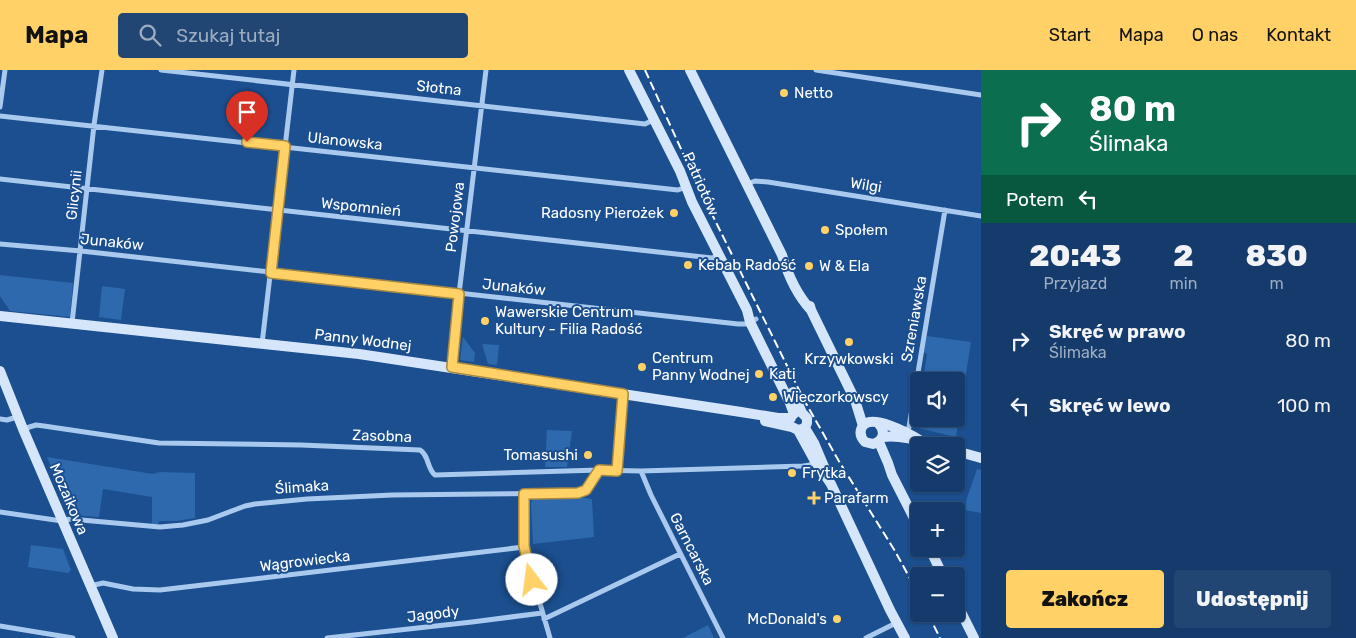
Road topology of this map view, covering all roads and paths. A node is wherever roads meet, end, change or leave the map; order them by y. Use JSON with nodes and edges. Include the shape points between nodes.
{"nodes":[{"id":1,"x":5,"y":70,"type":"edge"},
{"id":2,"x":102,"y":70,"type":"edge"},
{"id":3,"x":161,"y":70,"type":"edge"},
{"id":4,"x":294,"y":70,"type":"edge"},
{"id":5,"x":486,"y":70,"type":"edge"},
{"id":6,"x":629,"y":70,"type":"edge"},
{"id":7,"x":690,"y":70,"type":"edge"},
{"id":8,"x":816,"y":70,"type":"edge"},
{"id":9,"x":292,"y":84,"type":"junction"},
{"id":10,"x":981,"y":95,"type":"edge"},
{"id":11,"x":482,"y":105,"type":"junction"},
{"id":12,"x":0,"y":107,"type":"edge"},
{"id":13,"x":0,"y":116,"type":"edge"},
{"id":14,"x":653,"y":120,"type":"junction"},
{"id":15,"x":94,"y":126,"type":"junction"},
{"id":16,"x":285,"y":146,"type":"junction"},
{"id":17,"x":474,"y":168,"type":"junction"},
{"id":18,"x":0,"y":179,"type":"edge"},
{"id":19,"x":747,"y":184,"type":"junction"},
{"id":20,"x":686,"y":187,"type":"junction"},
{"id":21,"x":88,"y":189,"type":"junction"},
{"id":22,"x":278,"y":210,"type":"junction"},
{"id":23,"x":945,"y":210,"type":"junction"},
{"id":24,"x":981,"y":216,"type":"edge"},
{"id":25,"x":466,"y":231,"type":"junction"},
{"id":26,"x":0,"y":244,"type":"edge"},
{"id":27,"x":81,"y":251,"type":"junction"},
{"id":28,"x":719,"y":256,"type":"junction"},
{"id":29,"x":271,"y":273,"type":"junction"},
{"id":30,"x":459,"y":294,"type":"junction"},
{"id":31,"x":0,"y":316,"type":"edge"},
{"id":32,"x":753,"y":320,"type":"junction"},
{"id":33,"x":72,"y":323,"type":"junction"},
{"id":34,"x":262,"y":344,"type":"junction"},
{"id":35,"x":452,"y":367,"type":"junction"},
{"id":36,"x":0,"y":372,"type":"edge"},
{"id":37,"x":623,"y":394,"type":"junction"},
{"id":38,"x":17,"y":416,"type":"junction"},
{"id":39,"x":0,"y":419,"type":"edge"},
{"id":40,"x":797,"y":422,"type":"junction"},
{"id":41,"x":871,"y":424,"type":"junction"},
{"id":42,"x":22,"y":430,"type":"junction"},
{"id":43,"x":907,"y":432,"type":"junction"},
{"id":44,"x":915,"y":437,"type":"edge"},
{"id":45,"x":910,"y":439,"type":"edge"},
{"id":46,"x":878,"y":441,"type":"junction"},
{"id":47,"x":965,"y":454,"type":"edge"},
{"id":48,"x":981,"y":458,"type":"edge"},
{"id":49,"x":815,"y":462,"type":"junction"},
{"id":50,"x":599,"y":470,"type":"junction"},
{"id":51,"x":617,"y":471,"type":"junction"},
{"id":52,"x":641,"y":471,"type":"junction"},
{"id":53,"x":827,"y":477,"type":"junction"},
{"id":54,"x":524,"y":494,"type":"junction"},
{"id":55,"x":910,"y":510,"type":"edge"},
{"id":56,"x":0,"y":512,"type":"edge"},
{"id":57,"x":62,"y":521,"type":"junction"},
{"id":58,"x":524,"y":546,"type":"junction"},
{"id":59,"x":680,"y":554,"type":"junction"},
{"id":60,"x":90,"y":586,"type":"junction"},
{"id":61,"x":542,"y":613,"type":"junction"},
{"id":62,"x":544,"y":619,"type":"junction"},
{"id":63,"x":965,"y":620,"type":"edge"},
{"id":64,"x":898,"y":622,"type":"junction"},
{"id":65,"x":0,"y":626,"type":"edge"},
{"id":66,"x":73,"y":638,"type":"edge"},
{"id":67,"x":113,"y":638,"type":"edge"},
{"id":68,"x":327,"y":638,"type":"edge"},
{"id":69,"x":550,"y":638,"type":"edge"},
{"id":70,"x":723,"y":638,"type":"edge"},
{"id":71,"x":866,"y":638,"type":"edge"},
{"id":72,"x":905,"y":638,"type":"edge"},
{"id":73,"x":974,"y":638,"type":"edge"}],
"edges":[{"from":1,"to":12,"type":"street"},
{"from":2,"to":15,"type":"street","name":"Glicynii"},
{"from":3,"to":9,"type":"street","name":"Słotna"},
{"from":4,"to":9,"type":"street"},
{"from":5,"to":11,"type":"street","name":"Powojowa"},
{"from":6,"to":14,"type":"main road","name":"Patriotów"},
{"from":7,"to":19,"type":"main road"},
{"from":8,"to":10,"type":"street"},
{"from":9,"to":11,"type":"street","name":"Słotna"},
{"from":9,"to":16,"type":"street"},
{"from":11,"to":14,"type":"street","name":"Słotna","via":[[645,124]]},
{"from":11,"to":17,"type":"street","name":"Powojowa"},
{"from":13,"to":15,"type":"street","name":"Ulanowska"},
{"from":14,"to":20,"type":"main road","name":"Patriotów"},
{"from":15,"to":16,"type":"street","name":"Ulanowska"},
{"from":15,"to":21,"type":"street","name":"Glicynii"},
{"from":16,"to":17,"type":"street","name":"Ulanowska"},
{"from":16,"to":22,"type":"street"},
{"from":17,"to":20,"type":"street","name":"Ulanowska","via":[[678,190]]},
{"from":17,"to":25,"type":"street","name":"Powojowa"},
{"from":18,"to":21,"type":"street","name":"Wspomnień"},
{"from":19,"to":23,"type":"street","name":"Wilgi","via":[[768,182]]},
{"from":19,"to":41,"type":"main road","via":[[782,255],[797,276],[855,400]]},
{"from":20,"to":28,"type":"main road","name":"Patriotów"},
{"from":21,"to":22,"type":"street","name":"Wspomnień"},
{"from":21,"to":27,"type":"street","name":"Glicynii"},
{"from":22,"to":25,"type":"street","name":"Wspomnień"},
{"from":22,"to":29,"type":"street"},
{"from":23,"to":24,"type":"street","name":"Wilgi"},
{"from":23,"to":43,"type":"street","name":"Szreniawska"},
{"from":25,"to":28,"type":"street","name":"Wspomnień","via":[[712,258]]},
{"from":25,"to":30,"type":"street","name":"Powojowa"},
{"from":26,"to":27,"type":"street","name":"Junaków"},
{"from":27,"to":29,"type":"street","name":"Junaków"},
{"from":27,"to":33,"type":"street","name":"Glicynii"},
{"from":28,"to":32,"type":"main road","name":"Patriotów"},
{"from":29,"to":30,"type":"street","name":"Junaków"},
{"from":29,"to":34,"type":"street"},
{"from":30,"to":32,"type":"street","name":"Junaków","via":[[738,324]]},
{"from":30,"to":35,"type":"street","name":"Powojowa"},
{"from":31,"to":33,"type":"main road","name":"Panny Wodnej"},
{"from":32,"to":40,"type":"main road","name":"Patriotów","via":[[764,334]]},
{"from":33,"to":34,"type":"main road","name":"Panny Wodnej"},
{"from":34,"to":35,"type":"main road","name":"Panny Wodnej"},
{"from":35,"to":37,"type":"main road","name":"Panny Wodnej"},
{"from":36,"to":38,"type":"main road","name":"Mozaikowa"},
{"from":37,"to":40,"type":"main road","name":"Panny Wodnej"},
{"from":37,"to":51,"type":"street"},
{"from":38,"to":39,"type":"street"},
{"from":38,"to":42,"type":"main road","name":"Mozaikowa"},
{"from":40,"to":49,"type":"main road","name":"Patriotów"},
{"from":40,"to":53,"type":"main road","name":"Patriotów","via":[[814,443]]},
{"from":41,"to":43,"type":"main road"},
{"from":41,"to":46,"type":"main road","via":[[882,428]]},
{"from":41,"to":46,"type":"main road","via":[[860,432],[861,438],[865,442]]},
{"from":42,"to":50,"type":"street","name":"Zasobna","via":[[44,426],[159,443],[420,450],[435,475]]},
{"from":42,"to":57,"type":"main road","name":"Mozaikowa"},
{"from":43,"to":44,"type":"main road"},
{"from":45,"to":46,"type":"main road","via":[[895,436]]},
{"from":46,"to":55,"type":"main road"},
{"from":47,"to":48,"type":"main road"},
{"from":49,"to":52,"type":"street","name":"Zasobna","via":[[803,466]]},
{"from":49,"to":53,"type":"main road","name":"Patriotów"},
{"from":50,"to":51,"type":"street","name":"Zasobna"},
{"from":50,"to":54,"type":"street","name":"Ślimaka","via":[[583,492]]},
{"from":51,"to":52,"type":"street","name":"Zasobna"},
{"from":52,"to":59,"type":"street","name":"Garncarska"},
{"from":53,"to":64,"type":"main road","name":"Patriotów","via":[[881,588],[894,604]]},
{"from":54,"to":57,"type":"street","name":"Ślimaka","via":[[307,498],[255,504],[208,520],[160,527]]},
{"from":54,"to":58,"type":"street"},
{"from":56,"to":57,"type":"street","name":"Ślimaka"},
{"from":57,"to":60,"type":"main road","name":"Mozaikowa"},
{"from":58,"to":60,"type":"street","name":"Wągrowiecka","via":[[160,590],[103,583]]},
{"from":58,"to":61,"type":"street"},
{"from":59,"to":62,"type":"street"},
{"from":59,"to":70,"type":"street","name":"Garncarska"},
{"from":60,"to":67,"type":"main road","name":"Mozaikowa"},
{"from":61,"to":62,"type":"street"},
{"from":61,"to":68,"type":"street","name":"Jagody"},
{"from":62,"to":69,"type":"street"},
{"from":63,"to":73,"type":"main road"},
{"from":64,"to":71,"type":"street"},
{"from":64,"to":72,"type":"main road","name":"Patriotów"},
{"from":65,"to":66,"type":"street"}]}
